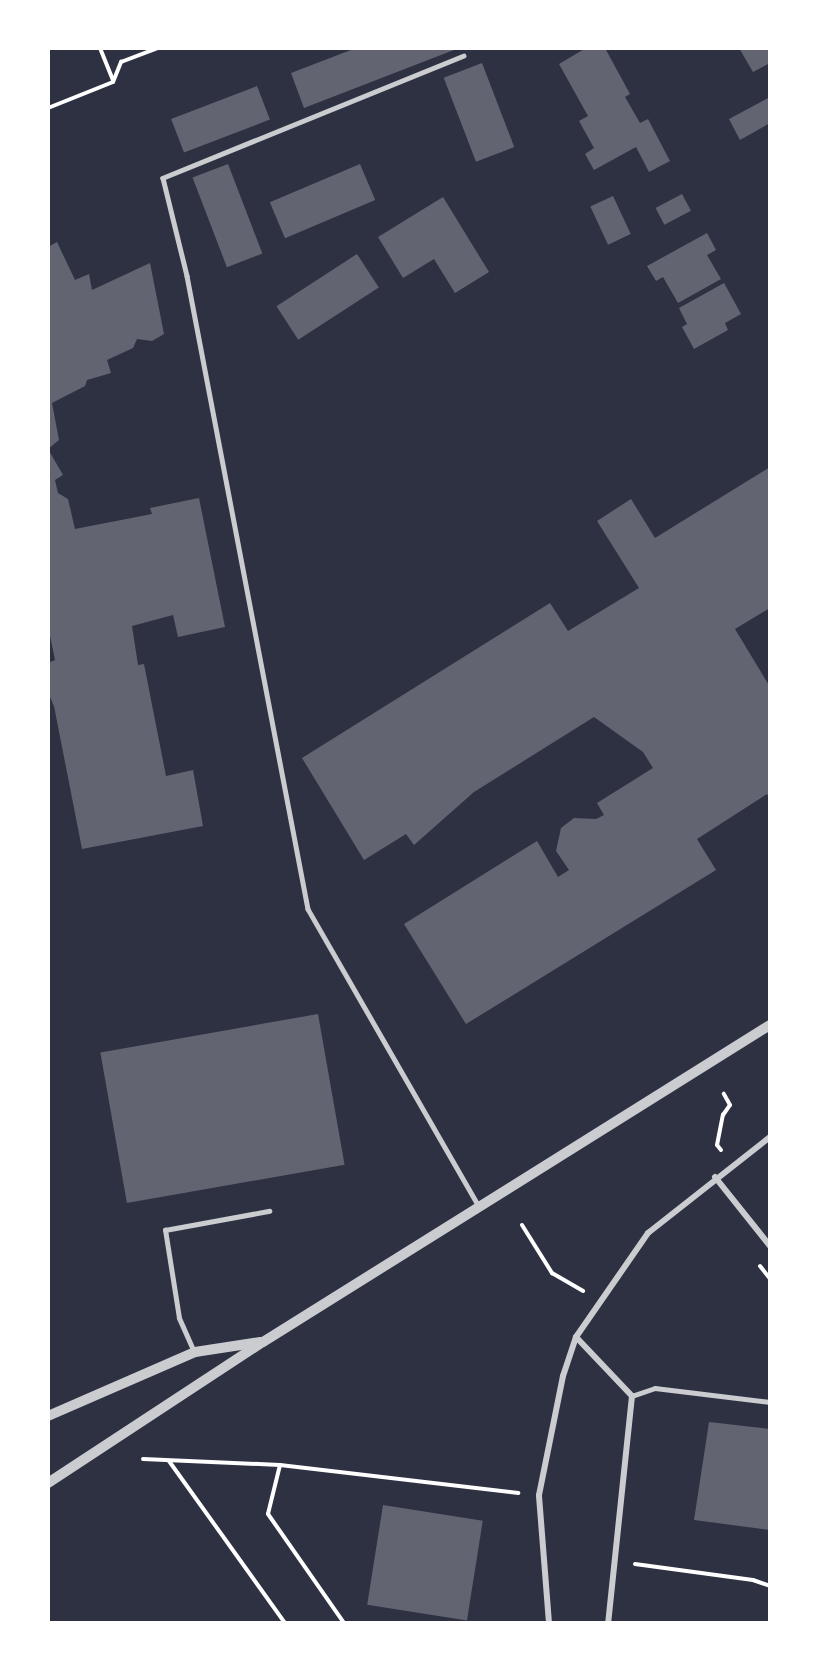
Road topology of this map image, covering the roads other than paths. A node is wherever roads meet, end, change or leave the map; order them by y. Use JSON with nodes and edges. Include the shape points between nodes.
{"nodes":[{"id":1,"x":464,"y":56,"type":"dead end"},
{"id":2,"x":770,"y":1025,"type":"edge"},
{"id":3,"x":770,"y":1137,"type":"edge"},
{"id":4,"x":715,"y":1177,"type":"junction"},
{"id":5,"x":479,"y":1207,"type":"junction"},
{"id":6,"x":269,"y":1211,"type":"dead end"},
{"id":7,"x":770,"y":1246,"type":"edge"},
{"id":8,"x":576,"y":1337,"type":"junction"},
{"id":9,"x":263,"y":1341,"type":"junction"},
{"id":10,"x":195,"y":1352,"type":"junction"},
{"id":11,"x":632,"y":1396,"type":"junction"},
{"id":12,"x":770,"y":1402,"type":"edge"},
{"id":13,"x":48,"y":1416,"type":"edge"},
{"id":14,"x":48,"y":1483,"type":"edge"},
{"id":15,"x":549,"y":1623,"type":"edge"},
{"id":16,"x":608,"y":1623,"type":"edge"}],
"edges":[{"from":1,"to":5,"type":"lane","via":[[163,178],[187,276],[308,909]]},
{"from":2,"to":5,"type":"street"},
{"from":3,"to":4,"type":"street"},
{"from":4,"to":7,"type":"street"},
{"from":4,"to":8,"type":"street","via":[[648,1233]]},
{"from":5,"to":9,"type":"street"},
{"from":6,"to":10,"type":"lane","via":[[165,1230],[179,1318]]},
{"from":8,"to":11,"type":"street"},
{"from":8,"to":15,"type":"street","via":[[563,1376],[539,1495]]},
{"from":9,"to":10,"type":"street"},
{"from":9,"to":14,"type":"street"},
{"from":10,"to":13,"type":"street"},
{"from":11,"to":12,"type":"lane","via":[[655,1388]]},
{"from":11,"to":16,"type":"street"}]}
